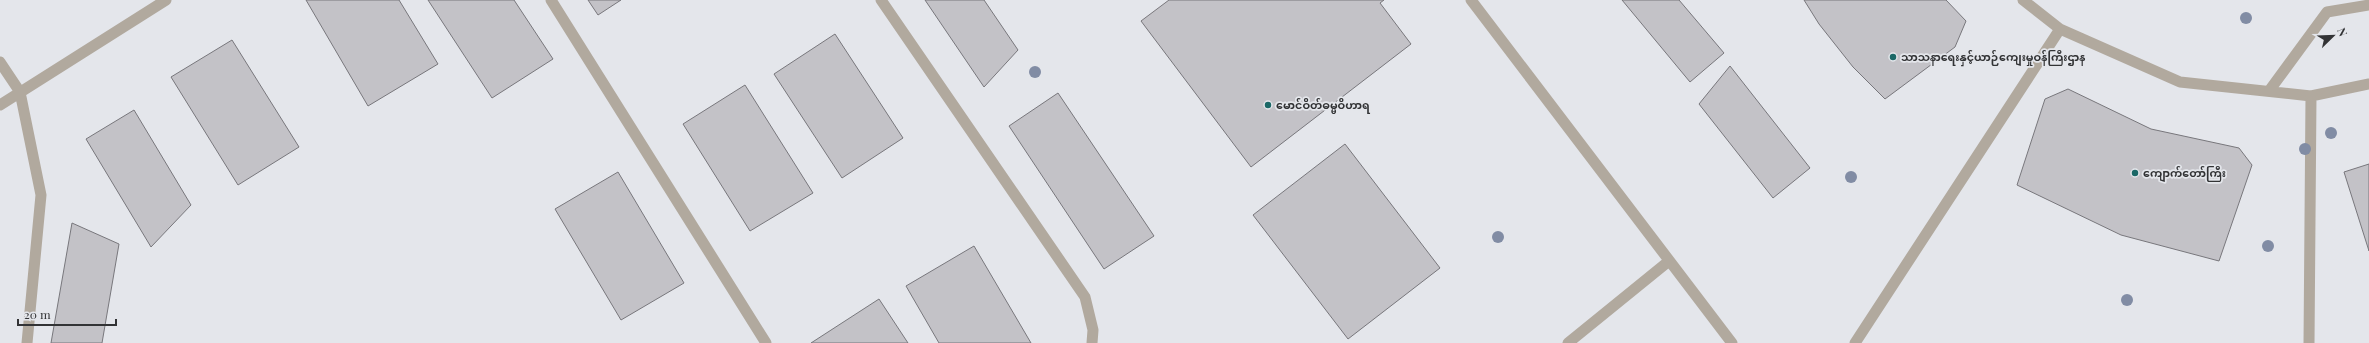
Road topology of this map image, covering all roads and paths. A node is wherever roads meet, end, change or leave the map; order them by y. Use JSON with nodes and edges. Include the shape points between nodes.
{"nodes":[{"id":1,"x":166,"y":0,"type":"edge"},
{"id":2,"x":551,"y":0,"type":"edge"},
{"id":3,"x":881,"y":0,"type":"edge"},
{"id":4,"x":1471,"y":0,"type":"edge"},
{"id":5,"x":2023,"y":0,"type":"edge"},
{"id":6,"x":2369,"y":5,"type":"edge"},
{"id":7,"x":2060,"y":29,"type":"junction"},
{"id":8,"x":0,"y":62,"type":"edge"},
{"id":9,"x":2369,"y":84,"type":"edge"},
{"id":10,"x":2269,"y":91,"type":"junction"},
{"id":11,"x":20,"y":92,"type":"junction"},
{"id":12,"x":2312,"y":96,"type":"junction"},
{"id":13,"x":0,"y":105,"type":"edge"},
{"id":14,"x":1669,"y":261,"type":"junction"},
{"id":15,"x":27,"y":343,"type":"edge"},
{"id":16,"x":766,"y":343,"type":"edge"},
{"id":17,"x":1092,"y":343,"type":"edge"},
{"id":18,"x":1568,"y":343,"type":"edge"},
{"id":19,"x":1732,"y":343,"type":"edge"},
{"id":20,"x":1855,"y":343,"type":"edge"},
{"id":21,"x":2309,"y":343,"type":"edge"}],
"edges":[{"from":1,"to":11,"type":"lane"},
{"from":2,"to":16,"type":"lane"},
{"from":3,"to":17,"type":"lane","via":[[1085,297],[1093,330]]},
{"from":4,"to":14,"type":"lane"},
{"from":5,"to":7,"type":"lane"},
{"from":6,"to":10,"type":"lane","via":[[2327,12]]},
{"from":7,"to":10,"type":"lane","via":[[2180,82]]},
{"from":7,"to":20,"type":"lane"},
{"from":8,"to":11,"type":"lane"},
{"from":9,"to":12,"type":"lane"},
{"from":10,"to":12,"type":"lane"},
{"from":11,"to":13,"type":"lane"},
{"from":11,"to":15,"type":"lane","via":[[41,195]]},
{"from":12,"to":21,"type":"lane"},
{"from":14,"to":18,"type":"lane"},
{"from":14,"to":19,"type":"lane"}]}
